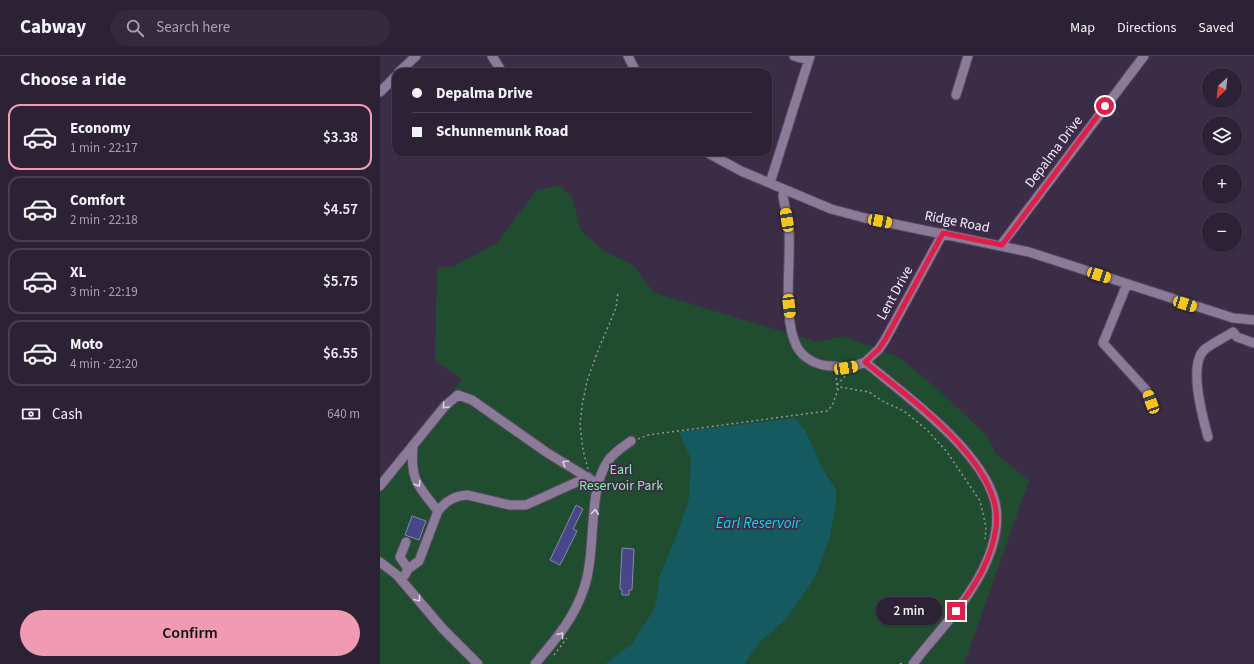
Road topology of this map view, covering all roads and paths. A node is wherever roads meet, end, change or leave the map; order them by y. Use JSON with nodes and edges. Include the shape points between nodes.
{"nodes":[{"id":1,"x":416,"y":56,"type":"edge"},
{"id":2,"x":492,"y":56,"type":"edge"},
{"id":3,"x":628,"y":56,"type":"edge"},
{"id":4,"x":794,"y":56,"type":"edge"},
{"id":5,"x":968,"y":56,"type":"edge"},
{"id":6,"x":1144,"y":56,"type":"edge"},
{"id":7,"x":809,"y":58,"type":"edge"},
{"id":8,"x":403,"y":68,"type":"edge"},
{"id":9,"x":500,"y":68,"type":"edge"},
{"id":10,"x":634,"y":68,"type":"edge"},
{"id":11,"x":392,"y":80,"type":"edge"},
{"id":12,"x":380,"y":92,"type":"edge"},
{"id":13,"x":956,"y":95,"type":"dead end"},
{"id":14,"x":713,"y":156,"type":"edge"},
{"id":15,"x":770,"y":183,"type":"junction"},
{"id":16,"x":784,"y":190,"type":"junction"},
{"id":17,"x":943,"y":233,"type":"junction"},
{"id":18,"x":1002,"y":245,"type":"junction"},
{"id":19,"x":1126,"y":284,"type":"junction"},
{"id":20,"x":618,"y":292,"type":"dead end"},
{"id":21,"x":1233,"y":318,"type":"junction"},
{"id":22,"x":1254,"y":320,"type":"edge"},
{"id":23,"x":1233,"y":332,"type":"junction"},
{"id":24,"x":1254,"y":343,"type":"edge"},
{"id":25,"x":865,"y":362,"type":"junction"},
{"id":26,"x":854,"y":366,"type":"junction"},
{"id":27,"x":835,"y":367,"type":"junction"},
{"id":28,"x":836,"y":385,"type":"junction"},
{"id":29,"x":837,"y":389,"type":"junction"},
{"id":30,"x":1151,"y":402,"type":"dead end"},
{"id":31,"x":1208,"y":437,"type":"dead end"},
{"id":32,"x":631,"y":441,"type":"joint"},
{"id":33,"x":413,"y":447,"type":"junction"},
{"id":34,"x":588,"y":477,"type":"junction"},
{"id":35,"x":598,"y":484,"type":"junction"},
{"id":36,"x":380,"y":486,"type":"edge"},
{"id":37,"x":438,"y":511,"type":"junction"},
{"id":38,"x":406,"y":542,"type":"dead end"},
{"id":39,"x":985,"y":544,"type":"dead end"},
{"id":40,"x":380,"y":562,"type":"edge"},
{"id":41,"x":408,"y":569,"type":"junction"},
{"id":42,"x":403,"y":581,"type":"junction"},
{"id":43,"x":910,"y":663,"type":"edge"},
{"id":44,"x":478,"y":664,"type":"edge"},
{"id":45,"x":535,"y":664,"type":"edge"},
{"id":46,"x":900,"y":664,"type":"edge"}],
"edges":[{"from":1,"to":8,"type":"street"},
{"from":2,"to":9,"type":"street"},
{"from":3,"to":10,"type":"street"},
{"from":4,"to":7,"type":"street"},
{"from":5,"to":13,"type":"street"},
{"from":6,"to":18,"type":"street","name":"Depalma Drive"},
{"from":7,"to":15,"type":"street"},
{"from":11,"to":12,"type":"street"},
{"from":14,"to":15,"type":"street","name":"Ridge Road","via":[[740,171]]},
{"from":15,"to":16,"type":"street","name":"Ridge Road"},
{"from":16,"to":17,"type":"street","name":"Ridge Road","via":[[865,218]]},
{"from":16,"to":27,"type":"street","via":[[788,232],[789,306],[797,346],[802,354],[820,365]]},
{"from":17,"to":18,"type":"street","name":"Ridge Road"},
{"from":17,"to":25,"type":"street","name":"Lent Drive","via":[[885,340]]},
{"from":18,"to":19,"type":"street","name":"Ridge Road"},
{"from":19,"to":21,"type":"street","name":"Ridge Road"},
{"from":19,"to":30,"type":"street","via":[[1103,344],[1146,390]]},
{"from":20,"to":34,"type":"path","via":[[616,308],[598,348],[582,406],[580,425],[583,450],[589,466]]},
{"from":21,"to":22,"type":"street","name":"Ridge Road"},
{"from":21,"to":23,"type":"street"},
{"from":23,"to":24,"type":"street","via":[[1237,337]]},
{"from":23,"to":31,"type":"street","via":[[1204,351],[1200,359],[1198,394]]},
{"from":25,"to":26,"type":"street"},
{"from":25,"to":43,"type":"street","via":[[933,418],[953,438],[974,462],[990,487],[995,502],[996,527],[990,552],[981,573],[956,611]]},
{"from":26,"to":27,"type":"street"},
{"from":26,"to":28,"type":"path"},
{"from":27,"to":28,"type":"path"},
{"from":28,"to":29,"type":"path"},
{"from":29,"to":32,"type":"path","via":[[832,406],[827,411],[648,434]]},
{"from":29,"to":39,"type":"path","via":[[839,387],[869,392],[904,411],[927,430],[947,452],[980,501],[986,527]]},
{"from":32,"to":35,"type":"street","via":[[609,459]]},
{"from":34,"to":33,"type":"street","one_way":true,"via":[[463,396],[455,396],[444,406]]},
{"from":33,"to":36,"type":"street"},
{"from":33,"to":37,"type":"street","one_way":true,"via":[[414,479]]},
{"from":34,"to":35,"type":"street"},
{"from":34,"to":37,"type":"street","via":[[526,504],[510,506],[467,495],[451,499]]},
{"from":45,"to":35,"type":"street","one_way":true,"via":[[565,629],[584,588],[590,568]]},
{"from":37,"to":41,"type":"street","via":[[419,561]]},
{"from":38,"to":41,"type":"street","via":[[400,557]]},
{"from":40,"to":42,"type":"street"},
{"from":41,"to":42,"type":"street"},
{"from":42,"to":44,"type":"street","one_way":true,"via":[[443,629]]},
{"from":43,"to":46,"type":"path"}]}
